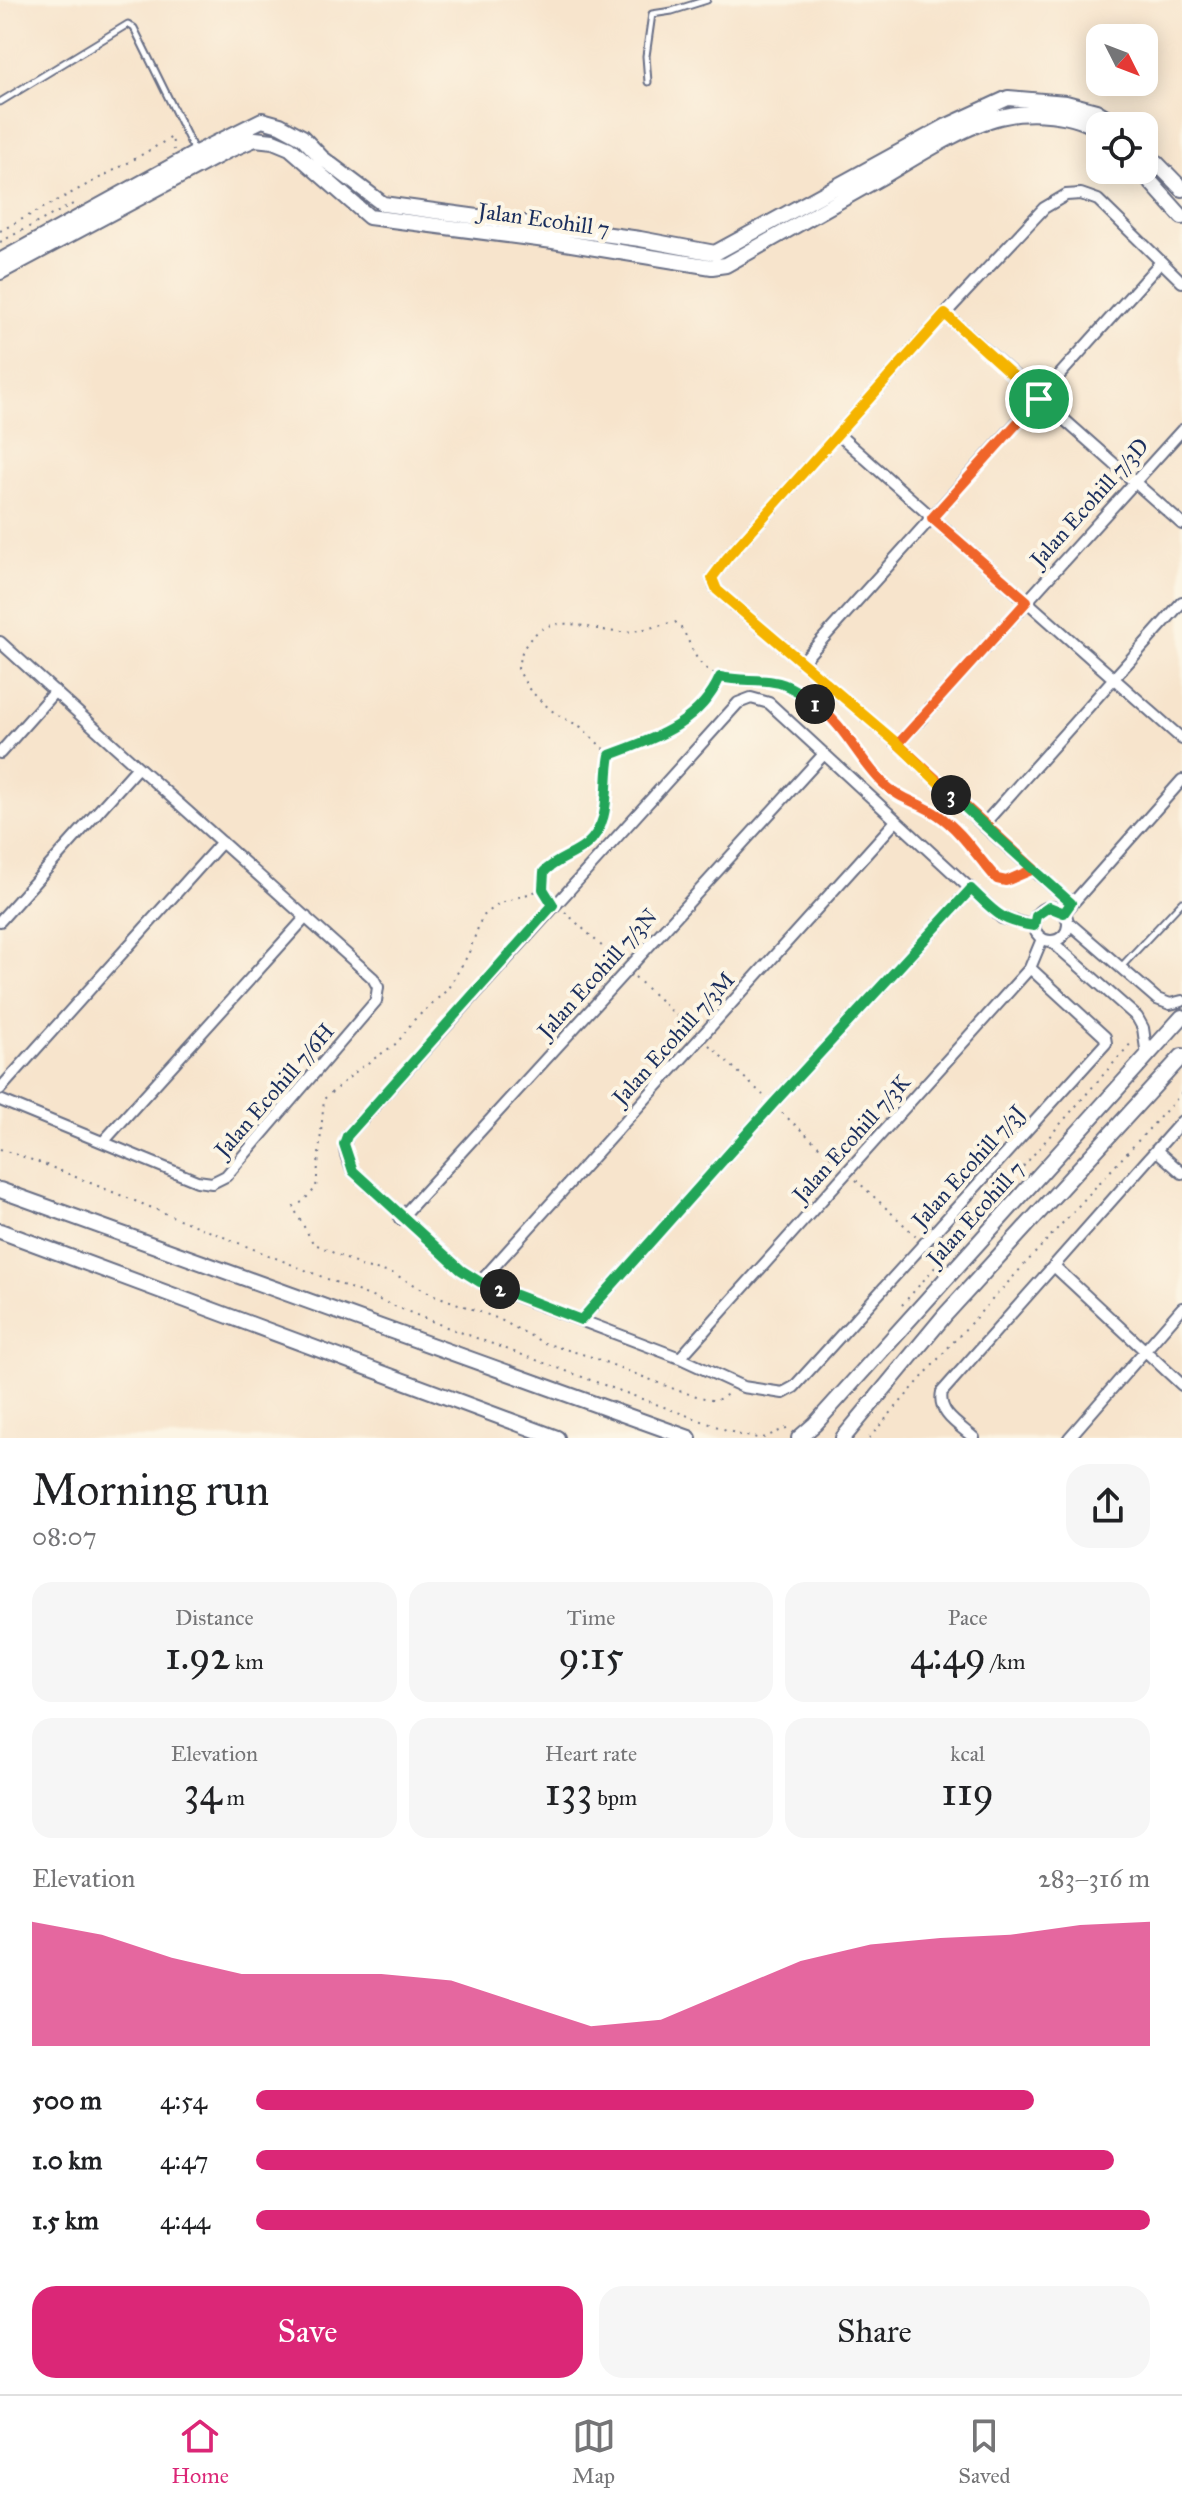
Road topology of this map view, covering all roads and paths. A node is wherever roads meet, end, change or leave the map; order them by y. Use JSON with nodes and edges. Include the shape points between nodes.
{"nodes":[{"id":1,"x":707,"y":0,"type":"edge"},
{"id":2,"x":648,"y":82,"type":"dead end"},
{"id":3,"x":0,"y":102,"type":"edge"},
{"id":4,"x":1098,"y":112,"type":"edge"},
{"id":5,"x":1086,"y":124,"type":"edge"},
{"id":6,"x":172,"y":152,"type":"dead end"},
{"id":7,"x":196,"y":153,"type":"junction"},
{"id":8,"x":1158,"y":164,"type":"edge"},
{"id":9,"x":1153,"y":184,"type":"edge"},
{"id":10,"x":1182,"y":189,"type":"edge"},
{"id":11,"x":78,"y":201,"type":"dead end"},
{"id":12,"x":1182,"y":217,"type":"edge"},
{"id":13,"x":0,"y":231,"type":"edge"},
{"id":14,"x":0,"y":242,"type":"edge"},
{"id":15,"x":0,"y":261,"type":"edge"},
{"id":16,"x":1160,"y":263,"type":"junction"},
{"id":17,"x":0,"y":272,"type":"edge"},
{"id":18,"x":1182,"y":282,"type":"edge"},
{"id":19,"x":945,"y":314,"type":"junction"},
{"id":20,"x":1039,"y":399,"type":"junction"},
{"id":21,"x":1182,"y":430,"type":"edge"},
{"id":22,"x":839,"y":435,"type":"junction"},
{"id":23,"x":1135,"y":482,"type":"junction"},
{"id":24,"x":932,"y":518,"type":"junction"},
{"id":25,"x":1182,"y":524,"type":"edge"},
{"id":26,"x":1027,"y":601,"type":"junction"},
{"id":27,"x":1182,"y":602,"type":"edge"},
{"id":28,"x":0,"y":642,"type":"edge"},
{"id":29,"x":802,"y":662,"type":"junction"},
{"id":30,"x":720,"y":677,"type":"junction"},
{"id":31,"x":1113,"y":678,"type":"junction"},
{"id":32,"x":55,"y":691,"type":"junction"},
{"id":33,"x":1182,"y":739,"type":"edge"},
{"id":34,"x":898,"y":744,"type":"junction"},
{"id":35,"x":0,"y":753,"type":"edge"},
{"id":36,"x":824,"y":754,"type":"junction"},
{"id":37,"x":610,"y":755,"type":"junction"},
{"id":38,"x":138,"y":767,"type":"junction"},
{"id":39,"x":1182,"y":780,"type":"edge"},
{"id":40,"x":896,"y":821,"type":"junction"},
{"id":41,"x":983,"y":825,"type":"junction"},
{"id":42,"x":222,"y":842,"type":"junction"},
{"id":43,"x":1034,"y":869,"type":"junction"},
{"id":44,"x":543,"y":889,"type":"junction"},
{"id":45,"x":971,"y":889,"type":"junction"},
{"id":46,"x":1182,"y":902,"type":"edge"},
{"id":47,"x":1071,"y":903,"type":"junction"},
{"id":48,"x":554,"y":904,"type":"junction"},
{"id":49,"x":306,"y":917,"type":"junction"},
{"id":50,"x":1066,"y":917,"type":"junction"},
{"id":51,"x":0,"y":921,"type":"edge"},
{"id":52,"x":1034,"y":926,"type":"junction"},
{"id":53,"x":1046,"y":940,"type":"junction"},
{"id":54,"x":1030,"y":968,"type":"junction"},
{"id":55,"x":1120,"y":969,"type":"junction"},
{"id":56,"x":628,"y":970,"type":"junction"},
{"id":57,"x":1182,"y":1001,"type":"edge"},
{"id":58,"x":1182,"y":1017,"type":"edge"},
{"id":59,"x":1143,"y":1028,"type":"junction"},
{"id":60,"x":700,"y":1037,"type":"junction"},
{"id":61,"x":1147,"y":1056,"type":"junction"},
{"id":62,"x":1182,"y":1056,"type":"edge"},
{"id":63,"x":0,"y":1089,"type":"edge"},
{"id":64,"x":1182,"y":1093,"type":"edge"},
{"id":65,"x":0,"y":1100,"type":"edge"},
{"id":66,"x":773,"y":1104,"type":"junction"},
{"id":67,"x":1182,"y":1121,"type":"edge"},
{"id":68,"x":103,"y":1142,"type":"junction"},
{"id":69,"x":0,"y":1149,"type":"edge"},
{"id":70,"x":1156,"y":1150,"type":"junction"},
{"id":71,"x":847,"y":1172,"type":"junction"},
{"id":72,"x":1182,"y":1173,"type":"edge"},
{"id":73,"x":0,"y":1190,"type":"edge"},
{"id":74,"x":402,"y":1218,"type":"junction"},
{"id":75,"x":0,"y":1231,"type":"edge"},
{"id":76,"x":924,"y":1243,"type":"junction"},
{"id":77,"x":1054,"y":1266,"type":"junction"},
{"id":78,"x":480,"y":1282,"type":"junction"},
{"id":79,"x":1182,"y":1308,"type":"edge"},
{"id":80,"x":897,"y":1311,"type":"dead end"},
{"id":81,"x":581,"y":1320,"type":"junction"},
{"id":82,"x":1145,"y":1350,"type":"junction"},
{"id":83,"x":680,"y":1358,"type":"junction"},
{"id":84,"x":1182,"y":1385,"type":"edge"},
{"id":85,"x":743,"y":1387,"type":"junction"},
{"id":86,"x":798,"y":1434,"type":"edge"},
{"id":87,"x":557,"y":1438,"type":"edge"},
{"id":88,"x":689,"y":1438,"type":"edge"},
{"id":89,"x":758,"y":1438,"type":"edge"},
{"id":90,"x":763,"y":1438,"type":"edge"},
{"id":91,"x":843,"y":1438,"type":"edge"},
{"id":92,"x":869,"y":1438,"type":"edge"},
{"id":93,"x":974,"y":1438,"type":"edge"},
{"id":94,"x":1069,"y":1438,"type":"edge"}],
"edges":[{"from":1,"to":2,"type":"lane","via":[[652,14]]},
{"from":3,"to":7,"type":"lane","via":[[128,24]]},
{"from":4,"to":7,"type":"street","via":[[1066,103],[1008,98],[715,253],[383,204],[302,137],[262,120]]},
{"from":5,"to":17,"type":"street","name":"Jalan Ecohill 7","via":[[1060,116],[998,117],[915,157],[726,265],[712,267],[369,217],[290,148],[255,139]]},
{"from":6,"to":13,"type":"path","via":[[172,137]]},
{"from":7,"to":15,"type":"street"},
{"from":8,"to":10,"type":"street"},
{"from":9,"to":12,"type":"street"},
{"from":11,"to":14,"type":"path"},
{"from":16,"to":18,"type":"street"},
{"from":16,"to":19,"type":"street","via":[[1098,200],[1066,195],[1044,208]]},
{"from":16,"to":20,"type":"street"},
{"from":19,"to":20,"type":"street"},
{"from":19,"to":22,"type":"street"},
{"from":20,"to":23,"type":"street"},
{"from":20,"to":24,"type":"street"},
{"from":21,"to":23,"type":"street","name":"Jalan Ecohill 7/3D"},
{"from":22,"to":24,"type":"street"},
{"from":22,"to":29,"type":"street","via":[[712,578]]},
{"from":23,"to":25,"type":"street"},
{"from":23,"to":26,"type":"street","name":"Jalan Ecohill 7/3D"},
{"from":24,"to":26,"type":"street"},
{"from":24,"to":29,"type":"street"},
{"from":26,"to":31,"type":"street"},
{"from":26,"to":34,"type":"street","name":"Jalan Ecohill 7/3D"},
{"from":27,"to":31,"type":"street"},
{"from":28,"to":32,"type":"street"},
{"from":29,"to":34,"type":"street"},
{"from":30,"to":37,"type":"path","via":[[706,701],[681,724]]},
{"from":30,"to":37,"type":"path","via":[[693,655],[675,622],[621,632],[565,623],[540,629],[519,659],[521,677],[556,714],[581,727]]},
{"from":30,"to":43,"type":"path","via":[[774,682],[806,697],[834,719],[888,788],[961,834],[997,879],[1006,881]]},
{"from":31,"to":33,"type":"street"},
{"from":31,"to":41,"type":"street"},
{"from":32,"to":35,"type":"street"},
{"from":32,"to":38,"type":"street"},
{"from":34,"to":41,"type":"street"},
{"from":36,"to":40,"type":"street"},
{"from":36,"to":48,"type":"street","via":[[769,703],[751,698],[738,703]]},
{"from":36,"to":56,"type":"street","name":"Jalan Ecohill 7/3N"},
{"from":37,"to":44,"type":"path","via":[[601,827],[587,845],[544,872]]},
{"from":38,"to":42,"type":"street"},
{"from":38,"to":51,"type":"street"},
{"from":39,"to":47,"type":"street"},
{"from":40,"to":45,"type":"street"},
{"from":40,"to":60,"type":"street","name":"Jalan Ecohill 7/3M"},
{"from":41,"to":43,"type":"street"},
{"from":42,"to":49,"type":"street"},
{"from":42,"to":63,"type":"street"},
{"from":43,"to":47,"type":"street"},
{"from":44,"to":48,"type":"path"},
{"from":44,"to":85,"type":"path","via":[[498,904],[482,917],[462,969],[447,990],[397,1043],[324,1099],[316,1188],[293,1207],[313,1243],[499,1319],[544,1343],[715,1401]]},
{"from":45,"to":52,"type":"street","via":[[1002,918]]},
{"from":45,"to":66,"type":"street"},
{"from":46,"to":55,"type":"lane"},
{"from":47,"to":50,"type":"street"},
{"from":48,"to":56,"type":"path"},
{"from":48,"to":74,"type":"street","via":[[347,1136],[344,1144],[353,1171]]},
{"from":49,"to":68,"type":"street"},
{"from":49,"to":68,"type":"street","name":"Jalan Ecohill 7/6H","via":[[373,978],[376,1001],[226,1176],[212,1183],[197,1181]]},
{"from":50,"to":52,"type":"street","via":[[1054,908],[1044,909]]},
{"from":50,"to":53,"type":"street","via":[[1064,935]]},
{"from":50,"to":55,"type":"street"},
{"from":52,"to":53,"type":"street"},
{"from":53,"to":54,"type":"street","name":"Jalan Ecohill 7/3K"},
{"from":53,"to":59,"type":"street","via":[[1137,1017]]},
{"from":54,"to":71,"type":"street","name":"Jalan Ecohill 7/3K"},
{"from":54,"to":76,"type":"street","name":"Jalan Ecohill 7/3J","via":[[1106,1043]]},
{"from":55,"to":57,"type":"street","via":[[1157,999]]},
{"from":56,"to":60,"type":"path"},
{"from":56,"to":74,"type":"street","name":"Jalan Ecohill 7/3N"},
{"from":58,"to":61,"type":"street","name":"Jalan Ecohill 7"},
{"from":59,"to":61,"type":"street"},
{"from":59,"to":80,"type":"path"},
{"from":60,"to":66,"type":"path"},
{"from":60,"to":78,"type":"street","name":"Jalan Ecohill 7/3M"},
{"from":61,"to":86,"type":"street","name":"Jalan Ecohill 7","via":[[815,1424]]},
{"from":62,"to":91,"type":"street","via":[[945,1315]]},
{"from":64,"to":92,"type":"path"},
{"from":65,"to":68,"type":"street","name":"Jalan Ecohill 7/6H"},
{"from":66,"to":71,"type":"path"},
{"from":66,"to":81,"type":"street"},
{"from":67,"to":70,"type":"street"},
{"from":69,"to":89,"type":"path","via":[[441,1325]]},
{"from":70,"to":72,"type":"street"},
{"from":70,"to":77,"type":"street"},
{"from":71,"to":76,"type":"path"},
{"from":71,"to":83,"type":"street","name":"Jalan Ecohill 7/3K"},
{"from":73,"to":88,"type":"street"},
{"from":74,"to":78,"type":"street"},
{"from":75,"to":87,"type":"street"},
{"from":76,"to":85,"type":"street","name":"Jalan Ecohill 7/3J","via":[[794,1387],[783,1393]]},
{"from":77,"to":82,"type":"street"},
{"from":77,"to":93,"type":"street","via":[[942,1392],[943,1411]]},
{"from":78,"to":81,"type":"street"},
{"from":79,"to":82,"type":"street"},
{"from":81,"to":83,"type":"street"},
{"from":82,"to":84,"type":"street"},
{"from":82,"to":94,"type":"street"},
{"from":83,"to":85,"type":"street"},
{"from":86,"to":90,"type":"path"}]}
